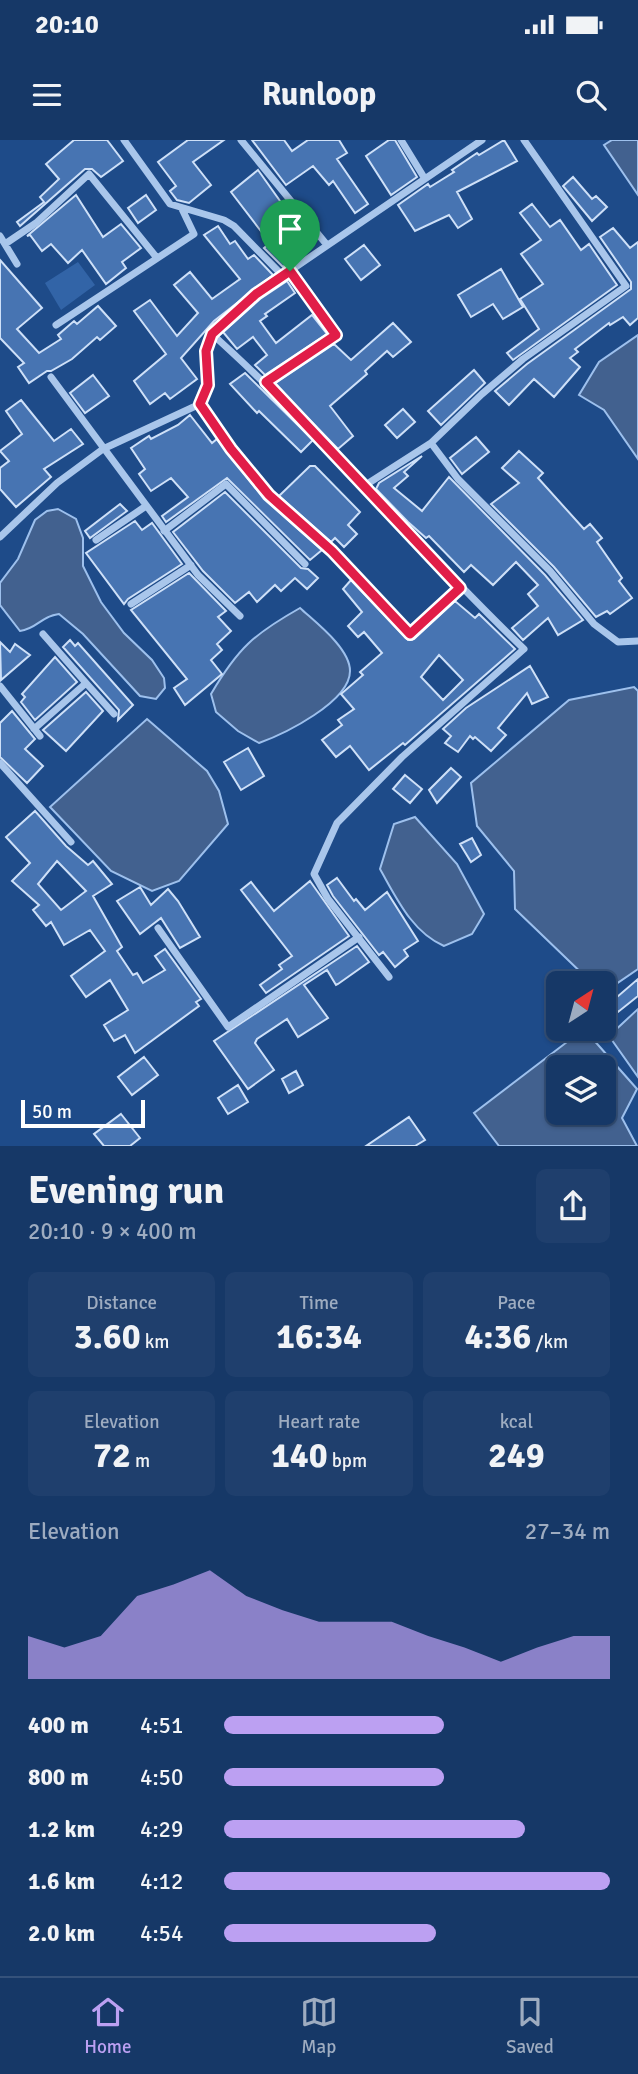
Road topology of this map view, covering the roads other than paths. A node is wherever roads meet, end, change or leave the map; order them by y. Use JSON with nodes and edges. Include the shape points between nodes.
{"nodes":[{"id":1,"x":124,"y":140,"type":"edge"},
{"id":2,"x":241,"y":140,"type":"edge"},
{"id":3,"x":401,"y":140,"type":"edge"},
{"id":4,"x":482,"y":140,"type":"edge"},
{"id":5,"x":524,"y":140,"type":"edge"},
{"id":6,"x":425,"y":179,"type":"junction"},
{"id":7,"x":182,"y":209,"type":"junction"},
{"id":8,"x":0,"y":236,"type":"edge"},
{"id":9,"x":5,"y":244,"type":"junction"},
{"id":10,"x":327,"y":245,"type":"junction"},
{"id":11,"x":157,"y":258,"type":"junction"},
{"id":12,"x":17,"y":264,"type":"dead end"},
{"id":13,"x":287,"y":273,"type":"junction"},
{"id":14,"x":57,"y":325,"type":"dead end"},
{"id":15,"x":212,"y":334,"type":"junction"},
{"id":16,"x":51,"y":377,"type":"dead end"},
{"id":17,"x":266,"y":382,"type":"junction"},
{"id":18,"x":200,"y":404,"type":"junction"},
{"id":19,"x":430,"y":443,"type":"junction"},
{"id":20,"x":103,"y":449,"type":"junction"},
{"id":21,"x":364,"y":486,"type":"junction"},
{"id":22,"x":145,"y":506,"type":"junction"},
{"id":23,"x":164,"y":531,"type":"junction"},
{"id":24,"x":0,"y":537,"type":"edge"},
{"id":25,"x":96,"y":540,"type":"dead end"},
{"id":26,"x":305,"y":564,"type":"dead end"},
{"id":27,"x":191,"y":565,"type":"junction"},
{"id":28,"x":460,"y":588,"type":"junction"},
{"id":29,"x":131,"y":604,"type":"dead end"},
{"id":30,"x":240,"y":616,"type":"dead end"},
{"id":31,"x":43,"y":634,"type":"dead end"},
{"id":32,"x":638,"y":641,"type":"edge"},
{"id":33,"x":86,"y":683,"type":"junction"},
{"id":34,"x":0,"y":686,"type":"edge"},
{"id":35,"x":114,"y":714,"type":"dead end"},
{"id":36,"x":34,"y":729,"type":"junction"},
{"id":37,"x":40,"y":736,"type":"dead end"},
{"id":38,"x":0,"y":763,"type":"edge"},
{"id":39,"x":71,"y":842,"type":"dead end"},
{"id":40,"x":158,"y":928,"type":"dead end"},
{"id":41,"x":359,"y":937,"type":"junction"},
{"id":42,"x":389,"y":978,"type":"dead end"}],
"edges":[{"from":1,"to":7,"type":"street","via":[[163,196]]},
{"from":2,"to":10,"type":"street"},
{"from":3,"to":6,"type":"street"},
{"from":4,"to":6,"type":"street"},
{"from":5,"to":19,"type":"street","via":[[626,286],[523,359]]},
{"from":6,"to":10,"type":"street"},
{"from":7,"to":11,"type":"street","via":[[194,234]]},
{"from":7,"to":13,"type":"street","via":[[234,226]]},
{"from":8,"to":9,"type":"street"},
{"from":9,"to":11,"type":"street","via":[[36,223],[89,174]]},
{"from":9,"to":12,"type":"street"},
{"from":10,"to":13,"type":"street"},
{"from":11,"to":14,"type":"street"},
{"from":13,"to":15,"type":"street"},
{"from":13,"to":17,"type":"street","via":[[336,335]]},
{"from":15,"to":17,"type":"street"},
{"from":15,"to":18,"type":"street","via":[[206,351],[208,385]]},
{"from":16,"to":20,"type":"street"},
{"from":17,"to":21,"type":"street"},
{"from":18,"to":20,"type":"street"},
{"from":18,"to":28,"type":"street","via":[[269,495],[332,551],[410,634]]},
{"from":19,"to":21,"type":"street"},
{"from":19,"to":32,"type":"street","via":[[458,480],[550,571],[594,624],[618,642]]},
{"from":20,"to":22,"type":"street"},
{"from":20,"to":24,"type":"street","via":[[57,483]]},
{"from":21,"to":28,"type":"street"},
{"from":22,"to":23,"type":"street"},
{"from":22,"to":25,"type":"street"},
{"from":23,"to":26,"type":"street","via":[[226,484]]},
{"from":23,"to":27,"type":"street"},
{"from":27,"to":29,"type":"street"},
{"from":27,"to":30,"type":"street"},
{"from":28,"to":41,"type":"street","via":[[524,649],[402,757],[337,823],[314,874],[328,900]]},
{"from":31,"to":33,"type":"street"},
{"from":33,"to":35,"type":"street"},
{"from":33,"to":36,"type":"street"},
{"from":34,"to":36,"type":"street"},
{"from":36,"to":37,"type":"street"},
{"from":38,"to":39,"type":"street"},
{"from":40,"to":41,"type":"street","via":[[228,1027]]},
{"from":41,"to":42,"type":"street"}]}
